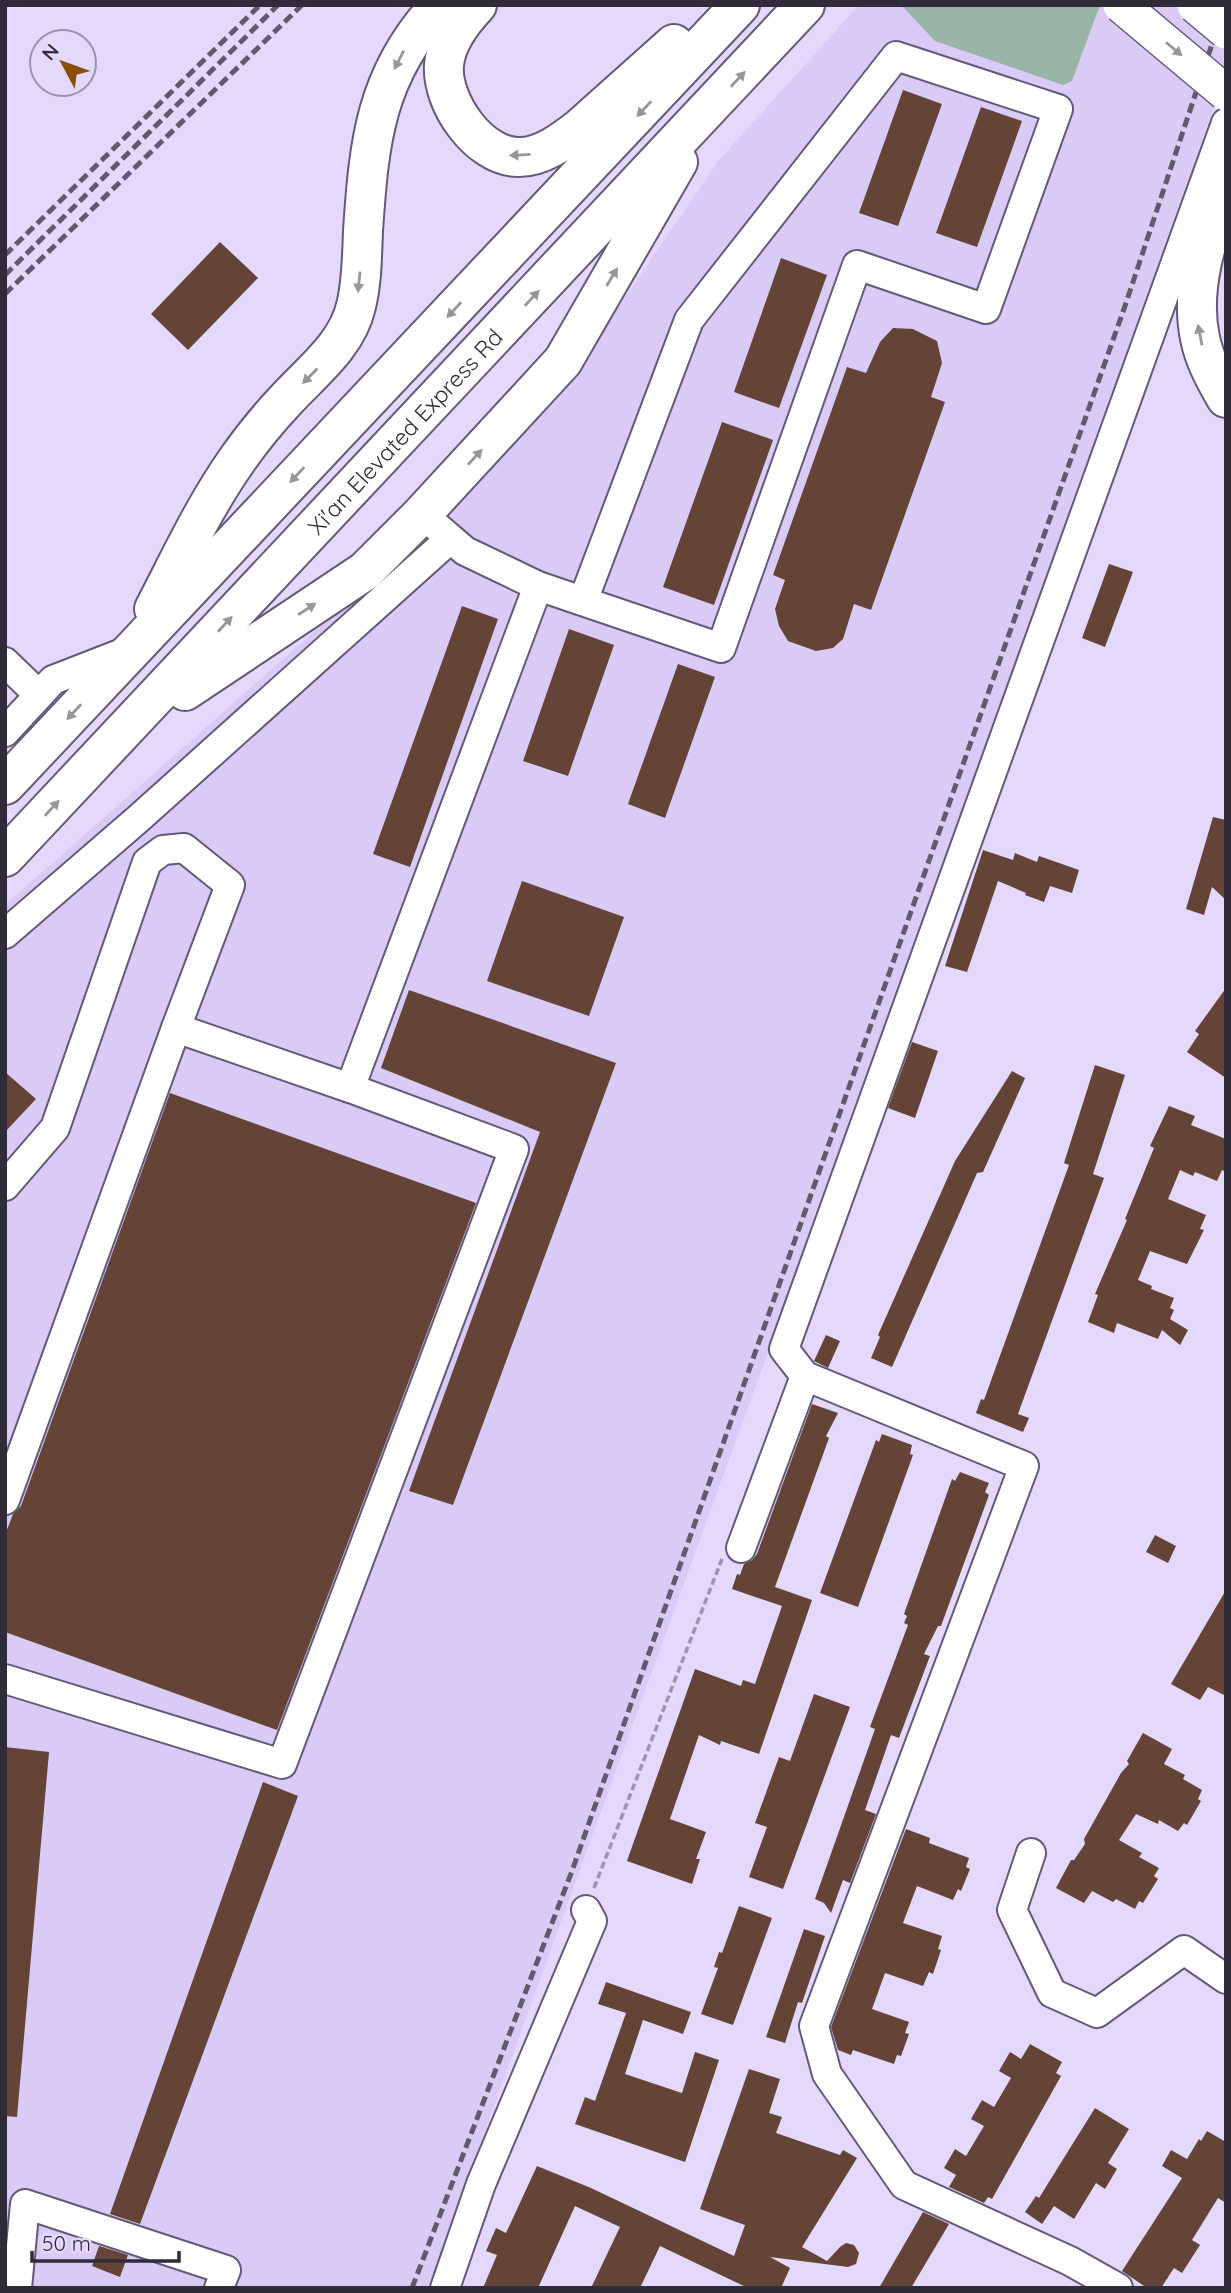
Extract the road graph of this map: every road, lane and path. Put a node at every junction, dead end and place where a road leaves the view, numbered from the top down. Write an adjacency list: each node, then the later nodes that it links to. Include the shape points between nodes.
1 (440, 5): 18 (highway, one-way to 18, via 403,52 377,118 370,145 360,282 351,322 325,361 282,404 236,462 205,511)
2 (477, 5): 3 (highway, one-way to 2, via 580,128 549,149 521,158 495,150 470,131 451,100 444,75 450,41)
3 (718, 5)
4 (740, 5): 18 (highway, one-way to 18)
5 (805, 5): 10 (highway, Xi'an Elevated Express Rd, one-way to 5)
6 (1122, 5): 9 (main road, one-way to 9, bridge)
7 (1195, 5): 8 (main road, bridge)
8 (1226, 31)
9 (1226, 93)
10 (702, 117): 14 (highway, one-way to 10, via 563,361); 22 (highway, Xi'an Elevated Express Rd, one-way to 10)
11 (1226, 122): 29 (street, via 784,1349)
12 (1226, 184): 13 (highway, one-way to 12, via 1200,341 1196,310 1201,266)
13 (1226, 398)
14 (422, 514): 15 (street); 22 (highway, one-way to 14, via 209,673 365,571)
15 (450, 539): 16 (street, via 465,551); 25 (street)
16 (538, 586): 17 (street); 27 (street)
17 (583, 601): 17 (street, via 721,648 857,265 986,309 1058,109 896,56 689,320)
18 (134, 649): 20 (street, via 53,680); 23 (highway, one-way to 23)
19 (5, 662): 20 (street)
20 (39, 695): 21 (street)
21 (5, 732)
22 (110, 746): 24 (highway, Xi'an Elevated Express Rd, one-way to 22)
23 (5, 785)
24 (5, 858)
25 (5, 934)
26 (176, 1028): 27 (street); 28 (street, via 230,885 184,848 163,850 148,862 55,1128); 30 (street)
27 (350, 1088): 32 (street, via 514,1149 282,1764)
28 (5, 1186)
29 (805, 1376): 31 (street); 39 (street, via 1024,1466 814,2026 827,2074 904,2185 1070,2261)
30 (5, 1500)
31 (741, 1548): 34 (path, via 726,1548)
32 (5, 1679)
33 (1031, 1853): 35 (street, via 1012,1910 1052,1993 1097,2013 1184,1950)
34 (586, 1910): 38 (street, via 592,1921 481,2185)
35 (1226, 1979)
36 (17, 2288): 37 (street, via 25,2204 226,2270)
37 (219, 2288)
38 (445, 2288)
39 (1118, 2288)

